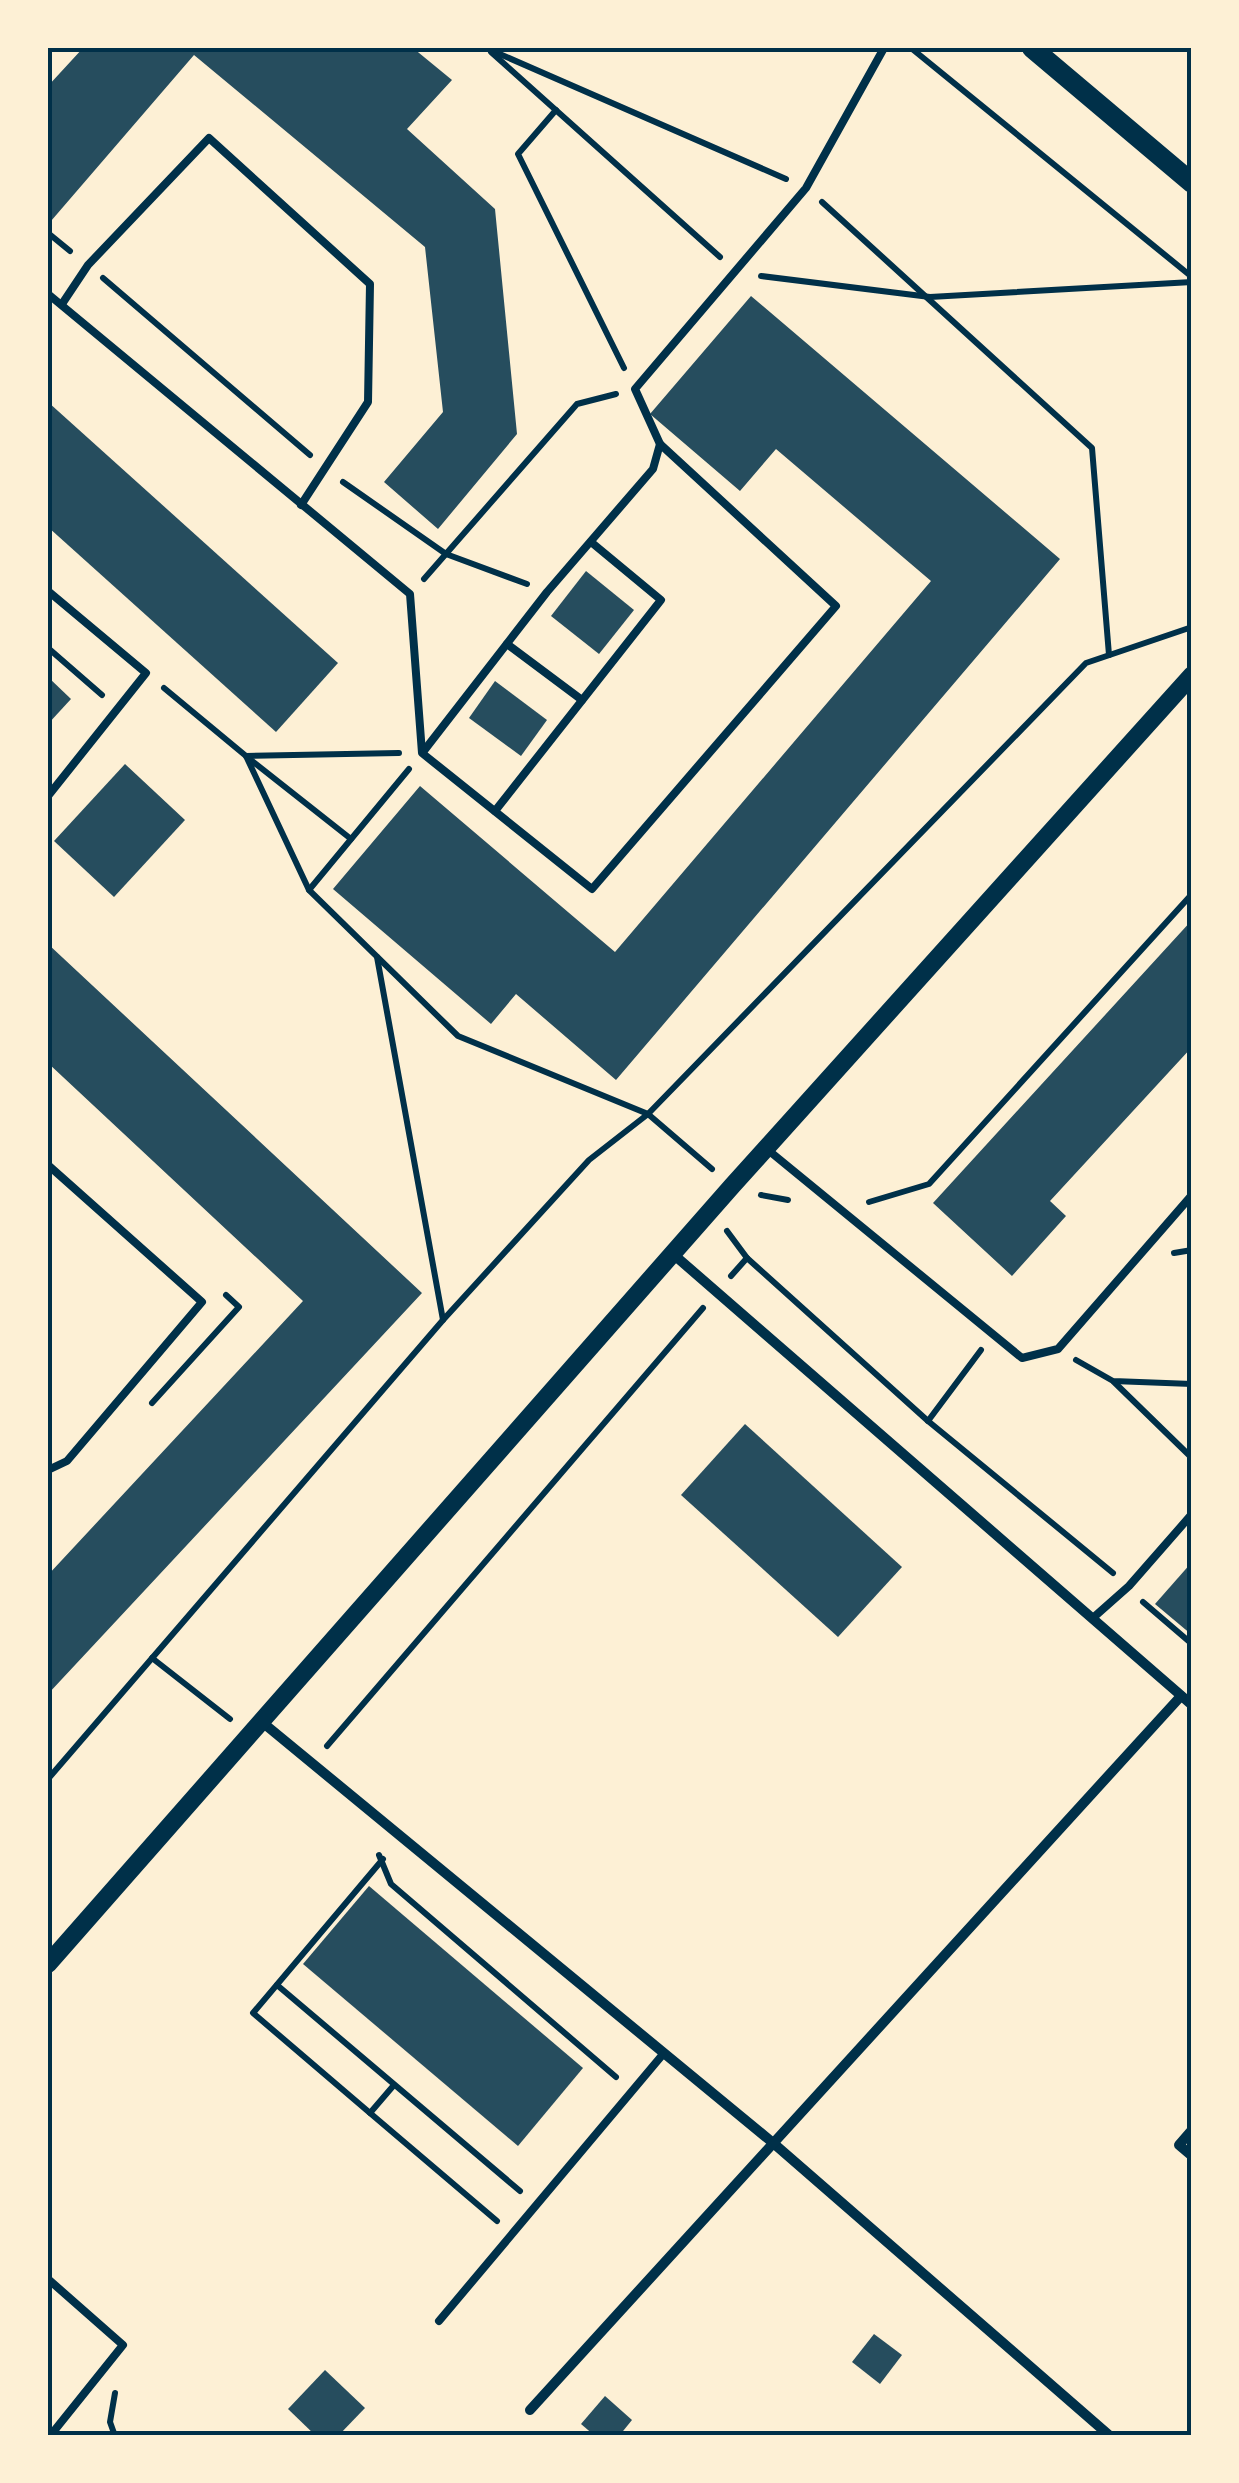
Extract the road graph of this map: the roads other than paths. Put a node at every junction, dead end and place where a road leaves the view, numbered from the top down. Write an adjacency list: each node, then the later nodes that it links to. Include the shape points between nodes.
1 (884, 48): 6 (lane, via 806,188 635,389)
2 (1032, 48): 3 (main road)
3 (1192, 183)
4 (48, 294): 5 (lane)
5 (62, 304): 7 (lane); 7 (lane, via 88,265 208,138 370,284 368,402)
6 (660, 444): 8 (lane, via 652,469); 15 (lane, via 836,606 592,889)
7 (301, 505): 13 (lane, via 410,594)
8 (590, 542): 10 (lane); 12 (lane, via 660,600)
9 (48, 591): 14 (lane, via 146,673)
10 (507, 644): 12 (lane); 13 (lane)
11 (1192, 675): 16 (street)
12 (582, 700): 15 (lane)
13 (422, 753): 15 (lane)
14 (48, 796)
15 (495, 812)
16 (768, 1150): 18 (lane, via 1022,1358 1058,1349); 19 (street)
17 (48, 1165): 20 (lane, via 202,1302 67,1461)
18 (1192, 1195)
19 (673, 1254): 22 (street); 25 (street)
20 (48, 1470)
21 (1192, 1514): 22 (lane)
22 (1094, 1617): 23 (street)
23 (1181, 1696): 24 (street); 29 (street)
24 (1192, 1706)
25 (256, 1729): 26 (street); 27 (street, via 312,1763)
26 (48, 1964)
27 (664, 2053): 29 (street); 32 (lane)
28 (1192, 2130): 30 (street, via 1179,2145)
29 (772, 2142): 33 (street); 35 (street)
30 (1192, 2156)
31 (48, 2279): 34 (lane, via 123,2345)
32 (439, 2321)
33 (530, 2410)
34 (50, 2436)
35 (1110, 2436)

